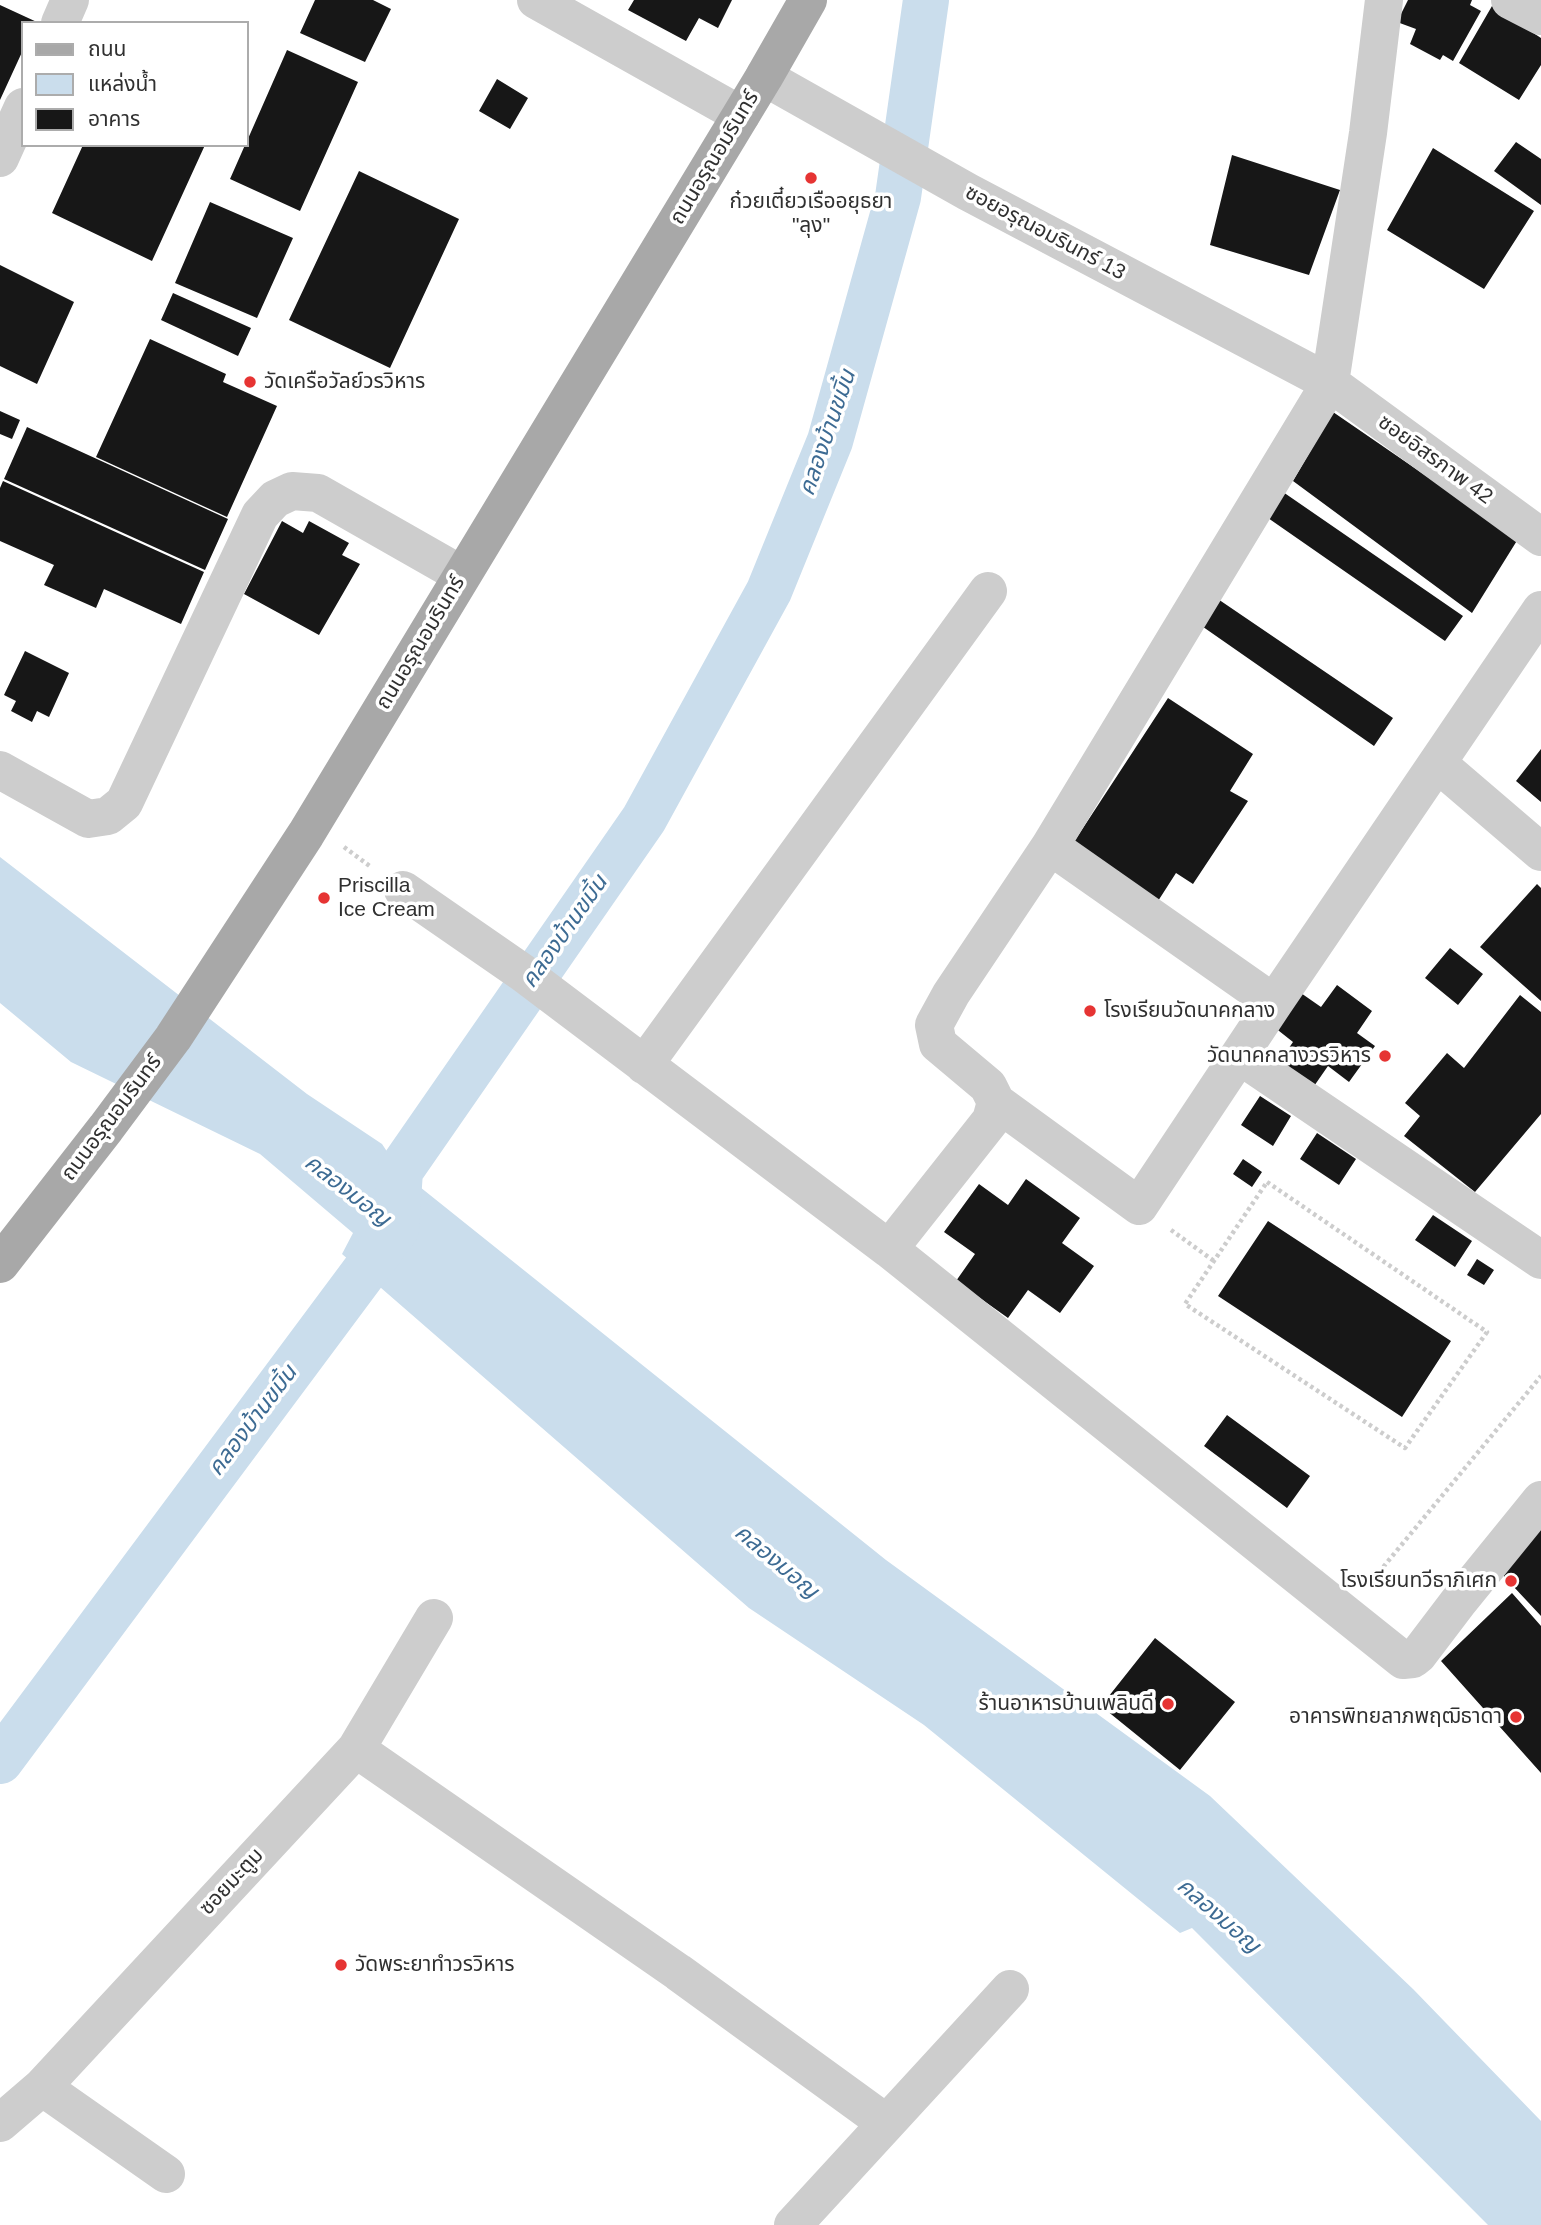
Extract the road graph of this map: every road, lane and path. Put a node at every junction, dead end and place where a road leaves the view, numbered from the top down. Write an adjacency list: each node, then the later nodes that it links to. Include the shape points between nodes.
1 (70, 0): 7 (street)
2 (536, 0): 10 (street)
3 (808, 0): 8 (main road, ถนนอรุณอมรินทร์)
4 (1384, 0): 12 (street)
5 (1510, 0): 6 (street)
6 (1541, 16)
7 (61, 21)
8 (764, 77): 10 (main road, ถนนอรุณอมรินทร์); 12 (street, ซอยอรุณอมรินทร์ 13, via 968,192)
9 (21, 111): 11 (street)
10 (741, 115): 14 (main road, ถนนอรุณอมรินทร์)
11 (0, 158)
12 (1329, 383): 13 (street, ซอยอิสรภาพ 42); 20 (street)
13 (1541, 537)
14 (462, 575): 18 (street, via 318,493 292,491 275,499 260,515 124,803 108,816 88,819); 19 (main road, ถนนอรุณอมรินทร์)
15 (988, 591): 25 (street)
16 (1541, 610): 17 (street)
17 (1437, 763): 21 (street); 23 (street)
18 (0, 770)
19 (312, 824): 22 (path); 29 (main road, ถนนอรุณอมรินทร์, via 173,1038)
20 (1049, 846): 23 (street); 26 (street, via 934,1025 938,1044 988,1086)
21 (1541, 852)
22 (403, 890): 25 (street)
23 (1273, 1003): 24 (street)
24 (1240, 1056): 27 (street); 30 (street)
25 (644, 1065): 28 (street)
26 (996, 1102): 27 (street); 28 (street, via 990,1120)
27 (1139, 1206): 31 (path)
28 (889, 1249): 34 (street)
29 (4, 1259)
30 (1541, 1260)
31 (1214, 1261): 31 (path, via 1185,1304 1405,1448 1487,1332 1267,1182)
32 (1541, 1376): 34 (path)
33 (1541, 1500): 34 (street, via 1413,1659 1403,1660)
34 (1345, 1614)
35 (434, 1618): 36 (street, ซอยมะตูม)
36 (356, 1749): 38 (street, ซอยมะตูม); 40 (street)
37 (1010, 1989): 40 (street)
38 (42, 2087): 39 (street, ซอยมะตูม); 41 (street)
39 (0, 2123)
40 (886, 2123): 42 (street)
41 (166, 2174)
42 (793, 2225)

